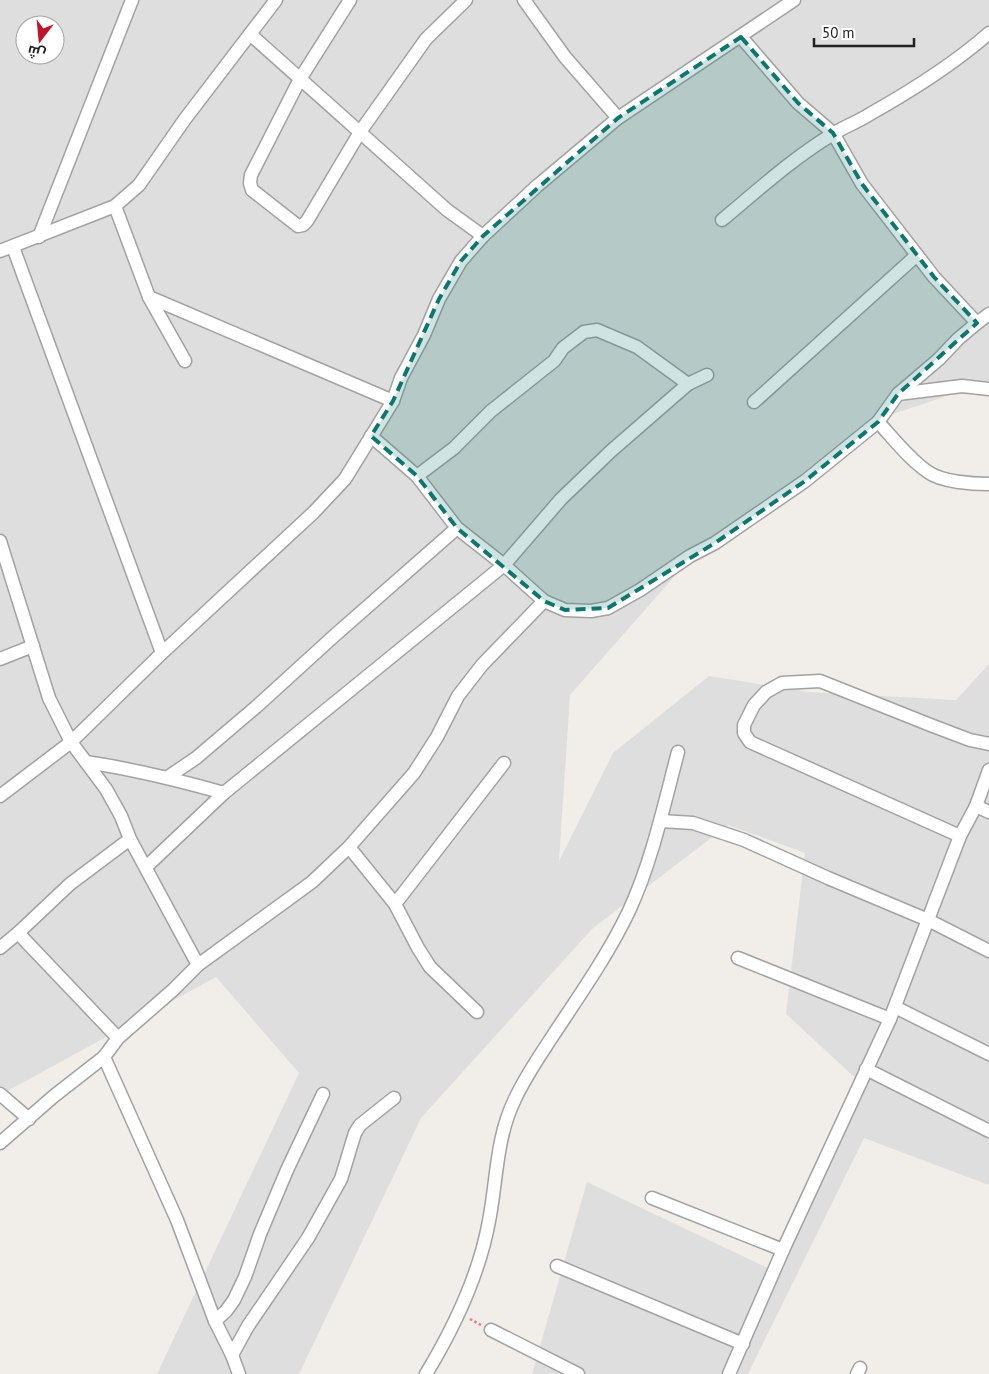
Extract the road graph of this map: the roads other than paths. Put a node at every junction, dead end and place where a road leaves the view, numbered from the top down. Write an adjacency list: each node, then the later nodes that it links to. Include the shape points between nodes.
1 (132, 0): 17 (street)
2 (276, 0): 8 (street)
3 (350, 0): 10 (street)
4 (466, 0): 12 (street, via 426,39)
5 (524, 0): 11 (street, via 565,57)
6 (794, 0): 9 (street)
7 (989, 33): 13 (street, via 970,50 904,93)
8 (250, 34): 10 (street); 14 (street, via 139,185)
9 (741, 37): 11 (street); 13 (street, via 798,103)
10 (300, 79): 12 (street); 12 (street, via 251,175 252,190 298,226 302,225)
11 (618, 118): 16 (street)
12 (360, 132): 16 (street, via 448,210)
13 (833, 134): 15 (street); 20 (street, via 862,184)
14 (115, 206): 17 (street); 21 (street)
15 (722, 220)
16 (483, 236): 29 (street, via 461,261 439,299)
17 (39, 237): 18 (street)
18 (13, 247): 19 (street); 40 (street)
19 (0, 251)
20 (917, 255): 23 (street); 30 (street)
21 (149, 297): 24 (street); 29 (street)
22 (989, 314): 23 (street)
23 (977, 323): 28 (street)
24 (185, 361)
25 (707, 375): 26 (street)
26 (688, 384): 33 (street, via 637,347 597,330 584,332 563,348 554,361 491,411 454,448); 37 (street, via 561,499)
27 (989, 390): 28 (street, via 962,386)
28 (898, 394): 31 (street)
29 (393, 401): 32 (street)
30 (754, 402)
31 (878, 422): 34 (street, via 929,474 962,483); 38 (street, via 761,512 608,608 565,610)
32 (371, 436): 33 (street); 40 (street, via 345,479 314,512)
33 (417, 476): 35 (street)
34 (989, 484)
35 (457, 528): 37 (street); 48 (street, via 249,713)
36 (0, 541): 39 (street)
37 (504, 565): 38 (street); 49 (street)
38 (544, 601): 56 (street, via 482,665 458,696 414,773)
39 (33, 646): 41 (street); 42 (street, via 49,698)
40 (162, 653): 42 (street)
41 (0, 659)
42 (71, 742): 45 (street); 50 (street)
43 (989, 744): 54 (street, via 970,740 820,681 782,683 766,692 754,704 744,725 744,733 750,742)
44 (678, 752): 53 (street)
45 (86, 762): 48 (street); 55 (street, via 106,789)
46 (504, 763): 58 (street)
47 (989, 770): 51 (street)
48 (168, 777): 49 (street)
49 (224, 793): 57 (street)
50 (0, 796)
51 (976, 806): 52 (street); 54 (street)
52 (989, 812)
53 (661, 821): 59 (street, via 693,823 744,840); 86 (street, via 628,911 514,1099 502,1131 480,1260 459,1314)
54 (960, 836): 59 (street)
55 (130, 839): 57 (street); 60 (street, via 70,884)
56 (349, 847): 58 (street); 64 (street, via 312,882)
57 (146, 867): 64 (street)
58 (395, 904): 66 (street, via 430,967)
59 (928, 920): 62 (street); 65 (street)
60 (18, 933): 61 (street); 68 (street)
61 (0, 948)
62 (989, 951)
63 (738, 958): 67 (street)
64 (198, 965): 68 (street)
65 (895, 1007): 67 (street); 69 (street)
66 (477, 1012)
67 (890, 1019): 71 (street)
68 (118, 1038): 70 (street)
69 (989, 1054)
70 (104, 1057): 75 (street); 81 (street, via 177,1220)
71 (866, 1069): 76 (street); 79 (street)
72 (0, 1094): 75 (street)
73 (323, 1094): 81 (street, via 286,1170 245,1277 234,1300)
74 (394, 1098): 84 (street, via 360,1125 341,1179 308,1238 248,1326)
75 (28, 1118): 77 (street)
76 (989, 1131)
77 (0, 1143)
78 (652, 1198): 79 (street)
79 (783, 1250): 83 (street)
80 (557, 1266): 83 (street)
81 (215, 1321): 84 (street)
82 (491, 1330): 87 (street)
83 (743, 1344): 88 (street)
84 (232, 1356): 85 (street)
85 (238, 1374)
86 (426, 1374)
87 (578, 1374)
88 (730, 1374)

